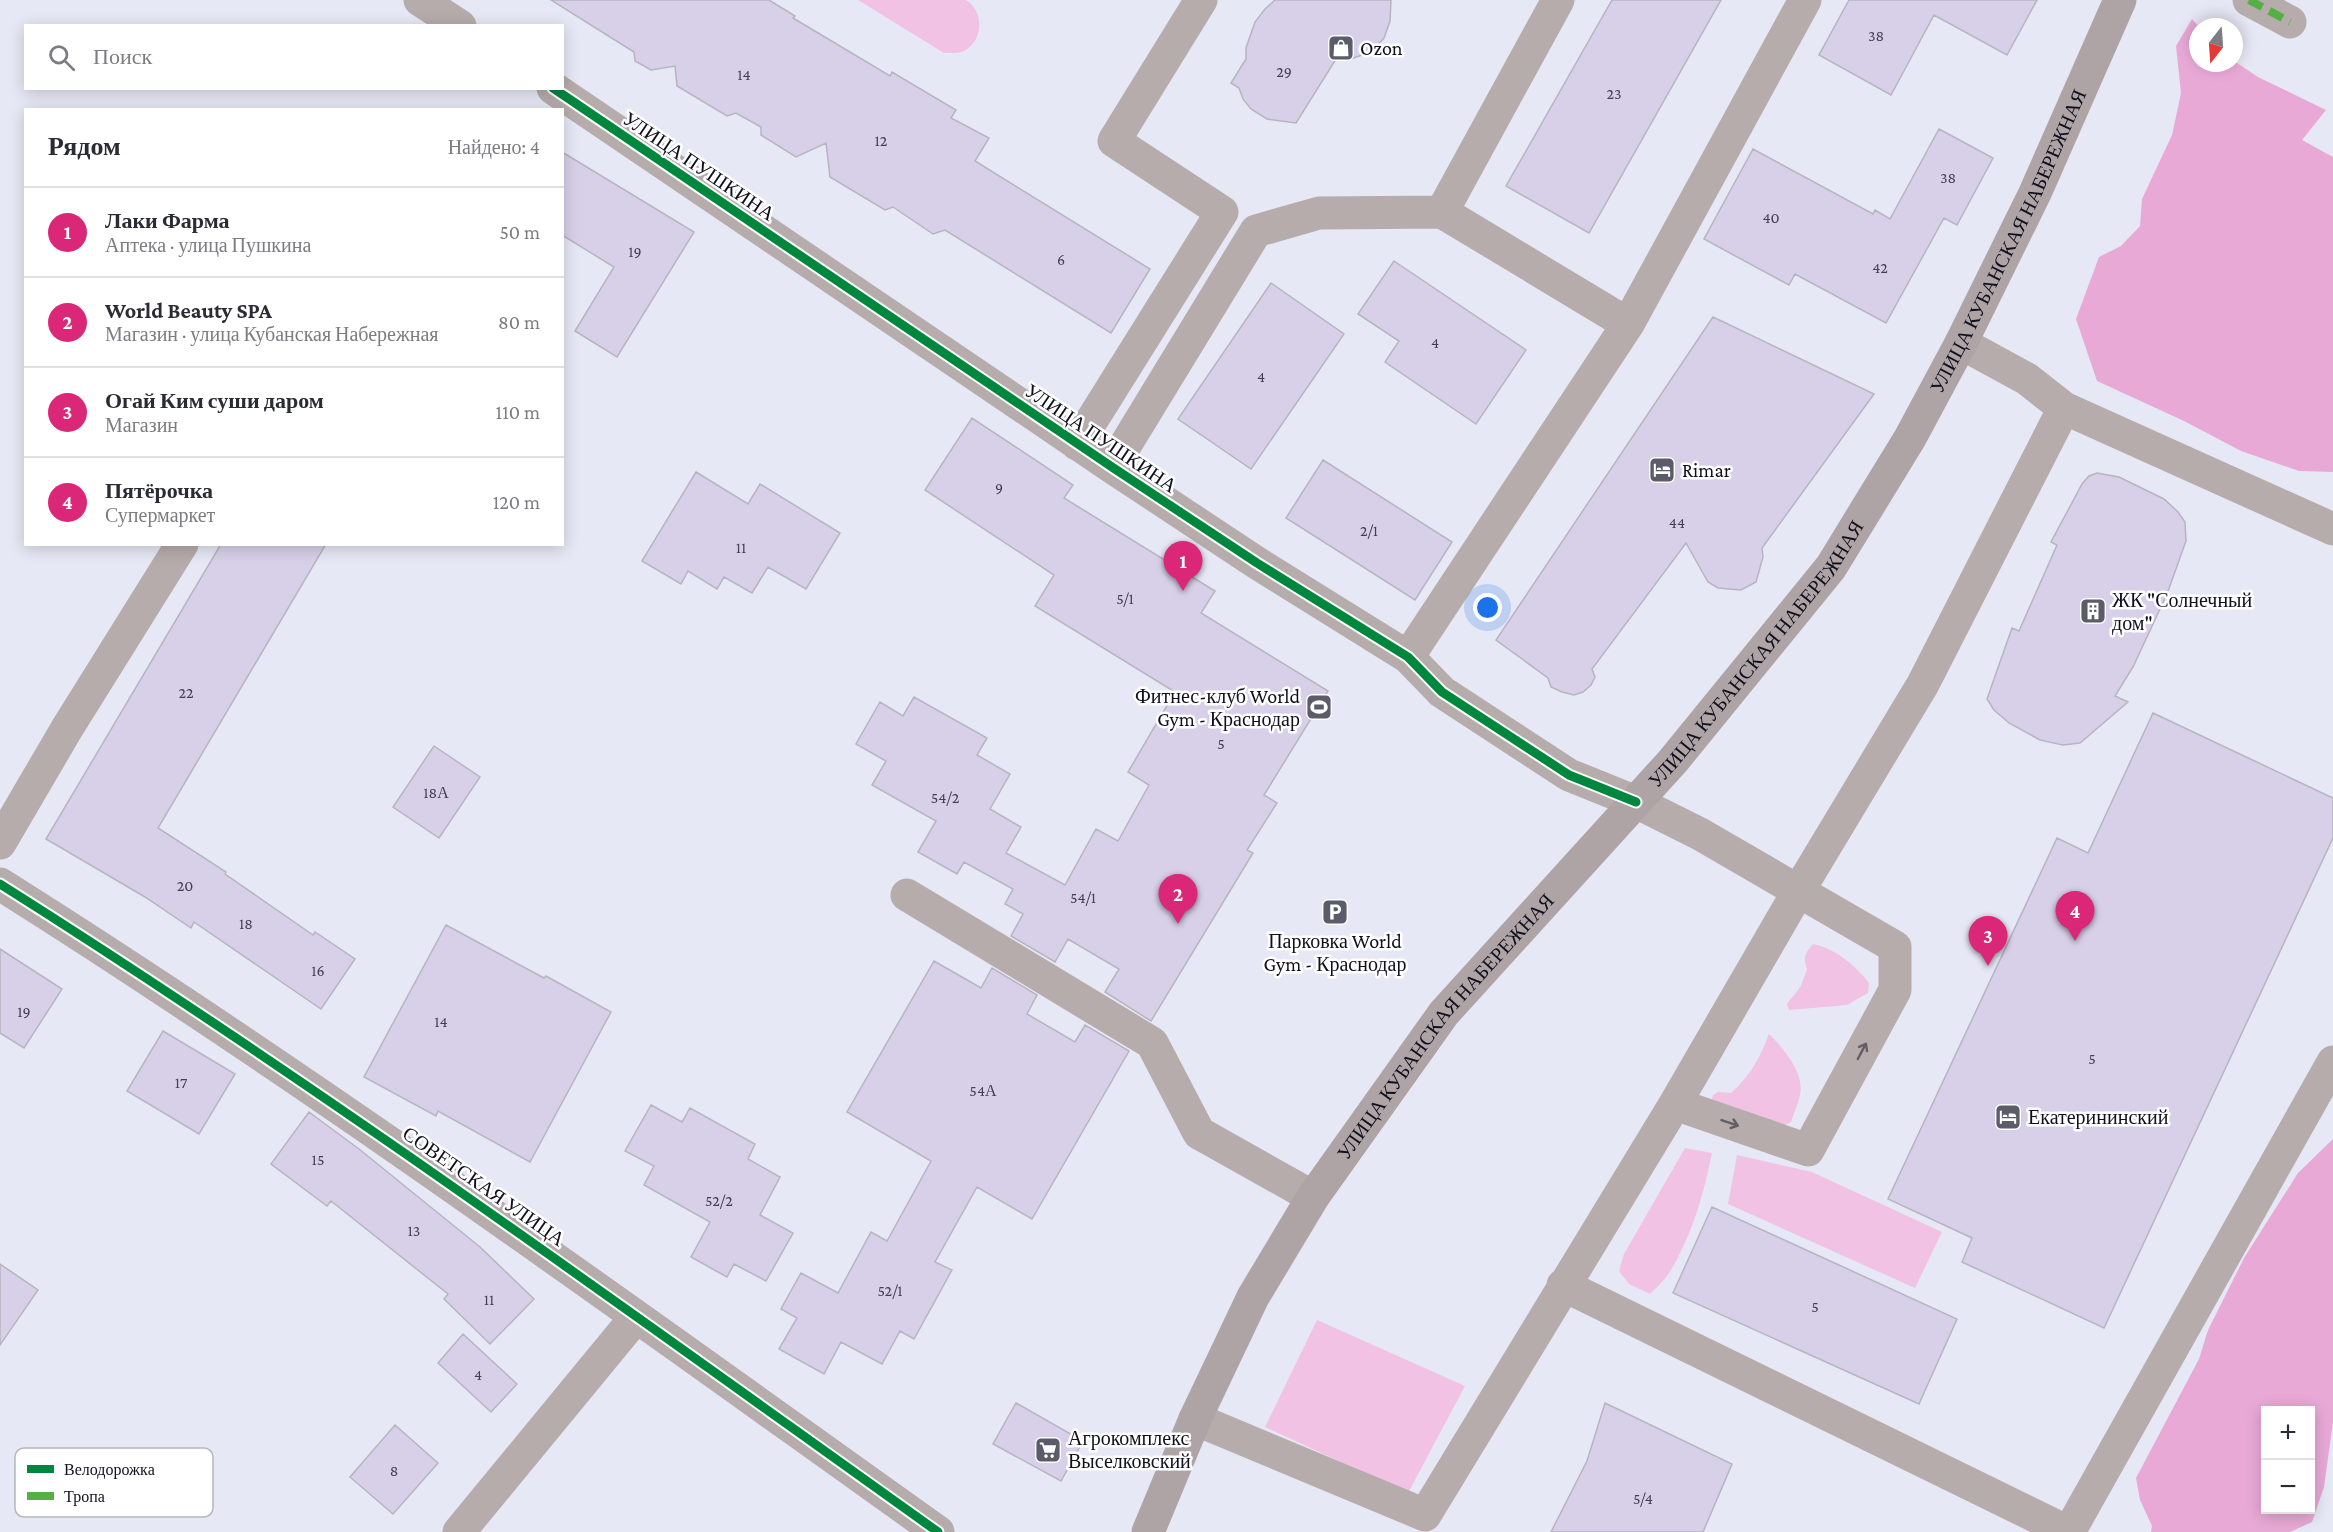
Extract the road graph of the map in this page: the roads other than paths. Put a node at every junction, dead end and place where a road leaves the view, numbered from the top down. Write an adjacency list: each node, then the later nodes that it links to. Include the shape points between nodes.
1 (420, 0): 8 (street)
2 (1201, 0): 14 (street, via 1114,141 1222,212)
3 (1558, 0): 10 (street)
4 (1805, 0): 11 (street)
5 (2120, 0): 12 (main road, УЛИЦА КУБАНСКАЯ НАБЕРЕЖНАЯ, via 2035,193)
6 (2249, 0): 7 (street)
7 (2290, 22)
8 (457, 24)
9 (556, 90): 14 (street, УЛИЦА ПУШКИНА)
10 (1442, 212): 11 (street); 15 (street, via 1318,213 1256,231)
11 (1628, 324): 18 (street)
12 (1961, 343): 13 (street, via 2027,379); 19 (main road, УЛИЦА КУБАНСКАЯ НАБЕРЕЖНАЯ, via 1910,438 1831,567)
13 (2064, 408): 16 (street); 22 (street, via 1923,684)
14 (1077, 444): 15 (street, УЛИЦА ПУШКИНА)
15 (1112, 467): 18 (street, УЛИЦА ПУШКИНА)
16 (2333, 529)
17 (181, 546): 20 (street)
18 (1408, 657): 19 (street, УЛИЦА ПУШКИНА, via 1442,692 1569,775)
19 (1636, 802): 22 (street, УЛИЦА ПУШКИНА); 26 (main road, УЛИЦА КУБАНСКАЯ НАБЕРЕЖНАЯ, via 1444,1013)
20 (0, 843)
21 (0, 884): 28 (street, СОВЕТСКАЯ УЛИЦА, via 439,1175)
22 (1799, 890): 25 (street); 25 (street, УЛИЦА ПУШКИНА, one-way to 22, via 1808,1150 1895,990 1895,947)
23 (907, 895): 26 (street, via 1152,1043 1199,1133)
24 (2333, 1062): 33 (street)
25 (1675, 1104): 27 (street)
26 (1313, 1197): 29 (main road, УЛИЦА КУБАНСКАЯ НАБЕРЕЖНАЯ, via 1253,1297)
27 (1563, 1286): 29 (street, via 1425,1515); 33 (street)
28 (636, 1317): 30 (street); 31 (street, СОВЕТСКАЯ УЛИЦА)
29 (1195, 1419): 32 (main road, УЛИЦА КУБАНСКАЯ НАБЕРЕЖНАЯ)
30 (459, 1532)
31 (938, 1532)
32 (1148, 1532)
33 (2069, 1532)

